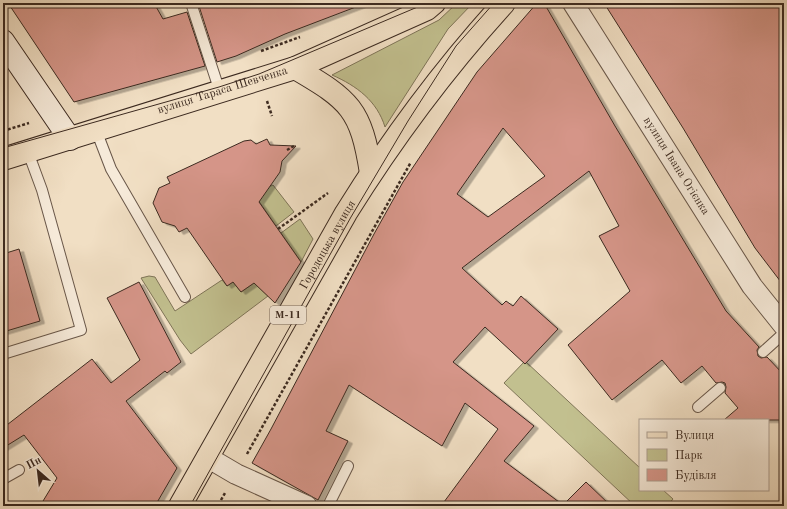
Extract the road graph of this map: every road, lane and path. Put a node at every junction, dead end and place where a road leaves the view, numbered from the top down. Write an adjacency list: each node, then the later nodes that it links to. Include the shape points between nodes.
1 (191, 3): 7 (lane)
2 (434, 3): 6 (main road, вулиця Тараса Шевченка, via 427,9)
3 (504, 3): 17 (main road, Городоцька вулиця / М-11, via 462,50)
4 (573, 3): 21 (street, вулиця Івана Огієнка, via 752,286)
5 (3, 41): 11 (main road)
6 (295, 68): 7 (main road, вулиця Тараса Шевченка); 17 (main road, via 329,88 356,116 366,142)
7 (220, 93): 9 (main road, вулиця Тараса Шевченка)
8 (35, 122): 10 (path)
9 (96, 130): 11 (main road, вулиця Тараса Шевченка); 20 (lane, via 111,169)
10 (3, 131)
11 (70, 139): 14 (main road, вулиця Тараса Шевченка)
12 (294, 146): 13 (path)
13 (287, 150)
14 (28, 152): 16 (main road, вулиця Тараса Шевченка); 24 (lane, via 42,190 81,330)
15 (415, 156): 27 (path, via 398,182)
16 (3, 159)
17 (371, 173): 28 (main road, Городоцька вулиця / М-11)
18 (329, 193): 19 (path)
19 (278, 229)
20 (185, 297)
21 (784, 326)
22 (784, 333): 23 (lane)
23 (763, 352)
24 (3, 354)
25 (720, 388): 26 (lane)
26 (698, 407)
27 (245, 457)
28 (207, 458): 32 (main road, Городоцька вулиця / М-11); 33 (street)
29 (348, 466): 34 (lane)
30 (19, 470): 31 (lane)
31 (3, 479)
32 (180, 506)
33 (307, 506)
34 (328, 506)

